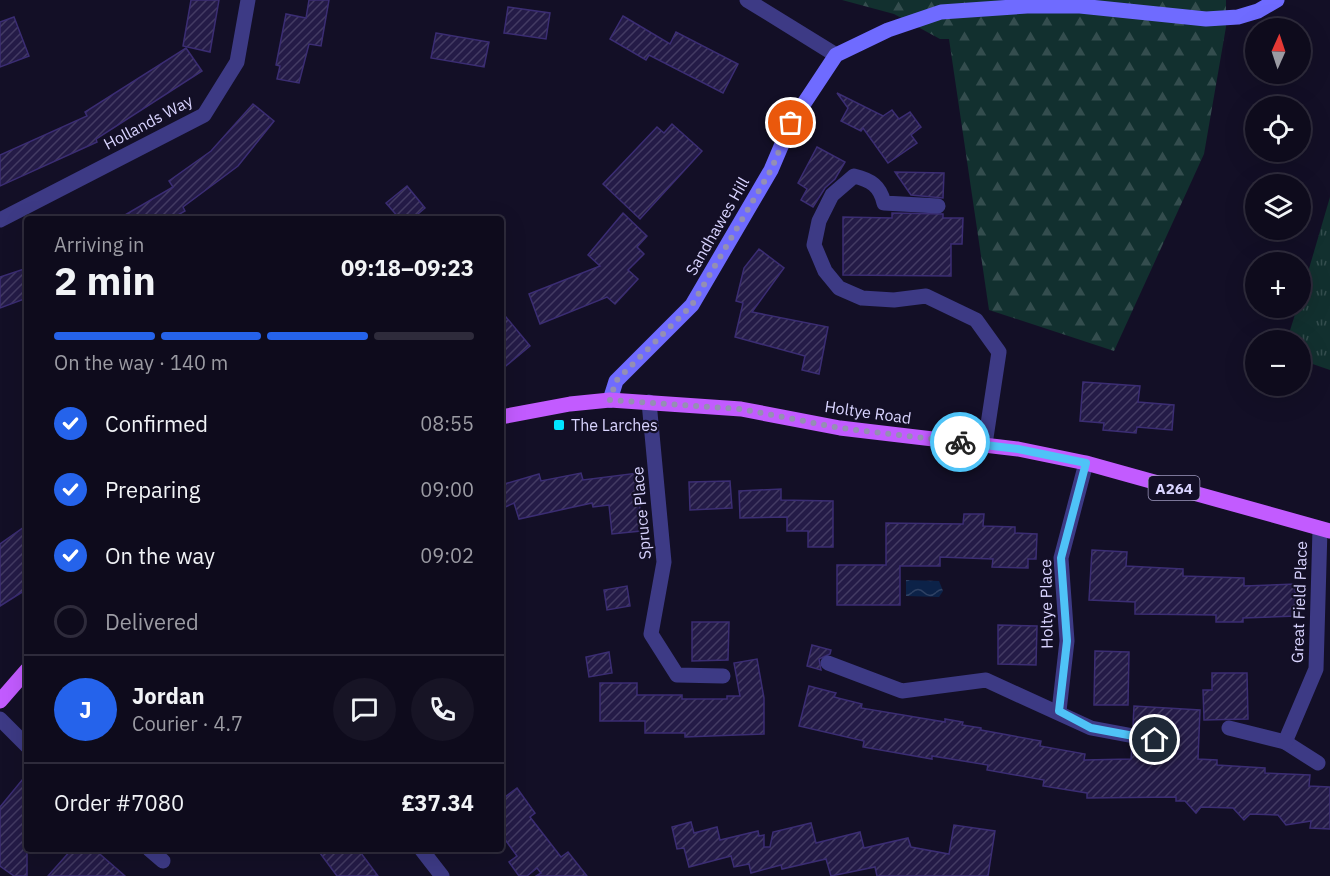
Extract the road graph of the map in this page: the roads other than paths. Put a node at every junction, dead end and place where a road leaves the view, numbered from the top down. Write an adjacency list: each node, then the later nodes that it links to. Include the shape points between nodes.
1 (248, 0): 6 (street, Hollands Way, via 237,62 204,115)
2 (747, 0): 4 (street)
3 (1277, 0): 4 (street, via 1238,17 1206,19 1080,6 941,12 888,30)
4 (836, 55): 7 (street, Sandhawes Hill, via 791,123 771,170 692,305 616,381)
5 (938, 206): 10 (street, via 884,203 881,192 869,180 854,176 832,195 819,221 814,245 825,271 840,288 862,298 926,296 976,320 999,352)
6 (0, 220)
7 (610, 400): 8 (main road, Holtye Road / A264); 9 (main road, Holtye Road / A264)
8 (649, 402): 10 (main road, Holtye Road / A264, via 741,409 840,428); 15 (street, Spruce Place, via 664,562 651,634 677,675)
9 (504, 416)
10 (985, 444): 11 (main road, Holtye Road / A264)
11 (1086, 463): 12 (main road, Holtye Road / A264); 17 (street, Holtye Place, via 1061,558 1067,641)
12 (1325, 530): 21 (street, Great Field Place, via 1316,669)
13 (828, 663): 17 (street, via 902,691 986,680)
14 (24, 673): 16 (main road)
15 (723, 676)
16 (0, 701)
17 (1059, 711): 20 (street, via 1091,728)
18 (0, 719): 22 (street)
19 (1229, 728): 21 (street)
20 (1155, 740)
21 (1285, 742): 23 (street)
22 (24, 743)
23 (1318, 763)
24 (152, 852): 26 (street)
25 (423, 852): 27 (street)
26 (163, 861)
27 (442, 876)

